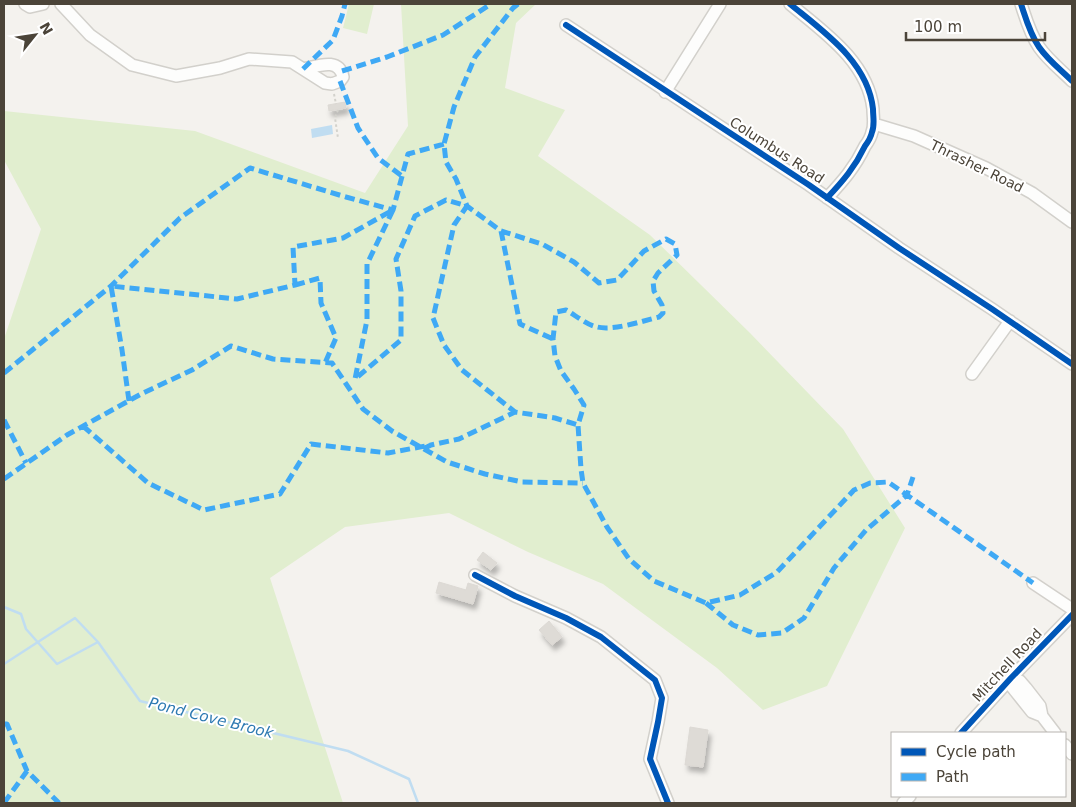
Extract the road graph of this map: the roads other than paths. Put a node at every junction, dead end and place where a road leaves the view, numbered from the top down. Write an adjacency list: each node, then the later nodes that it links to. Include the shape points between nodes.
1 (25, 4): 2 (street, via 30,7)
2 (43, 4)
3 (61, 4): 8 (street, via 90,34 132,65 176,76 249,59 292,62)
4 (720, 4): 10 (street)
5 (790, 4): 11 (street, via 823,31 857,67 871,97)
6 (1021, 4): 9 (street, via 1039,47)
7 (566, 25): 10 (street, Columbus Road)
8 (303, 69)
9 (1072, 81)
10 (666, 92): 12 (street, Columbus Road)
11 (874, 124): 12 (street, via 858,161); 13 (street, Thrasher Road, via 914,136 986,168 1032,193)
12 (827, 198): 14 (street, Columbus Road)
13 (1072, 222)
14 (1010, 321): 15 (street, Columbus Road); 16 (street)
15 (1072, 364)
16 (972, 374)
17 (476, 574): 24 (street, via 601,637 655,680 662,698 650,759)
18 (1034, 583): 19 (street)
19 (1072, 609)
20 (1072, 615): 21 (street, Mitchell Road)
21 (1011, 678): 22 (street, Mitchell Road); 23 (street, via 1012,687 1032,712 1042,716)
22 (963, 732)
23 (1055, 732)
24 (668, 803)

